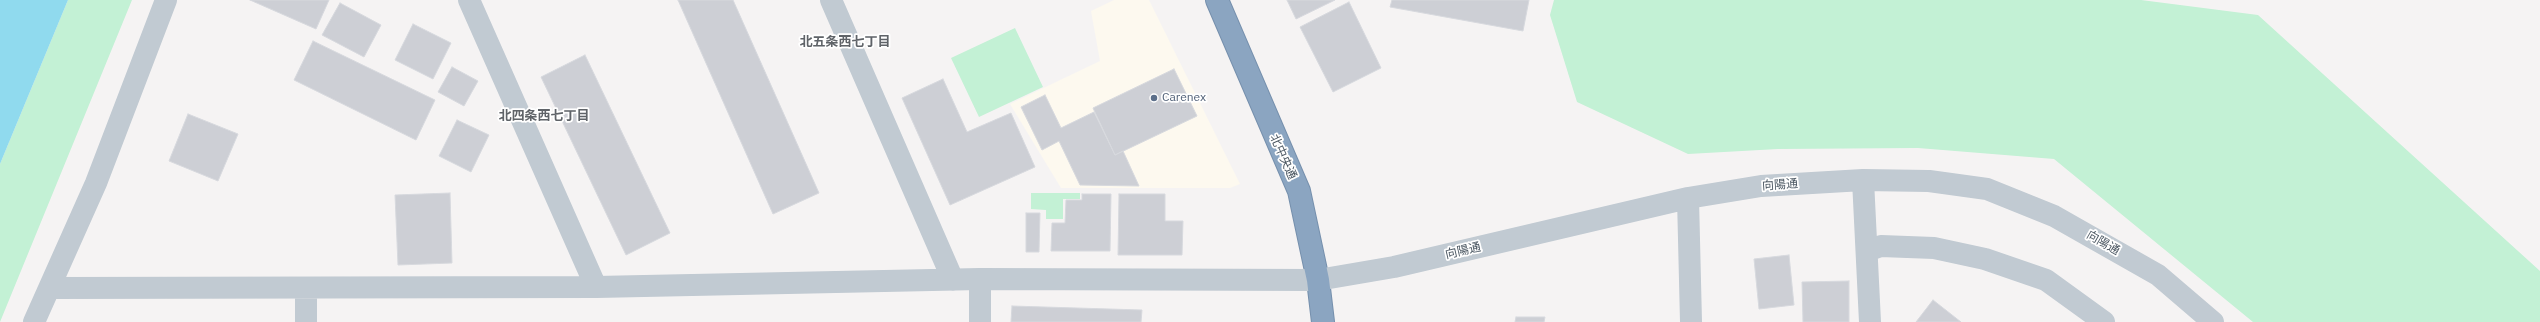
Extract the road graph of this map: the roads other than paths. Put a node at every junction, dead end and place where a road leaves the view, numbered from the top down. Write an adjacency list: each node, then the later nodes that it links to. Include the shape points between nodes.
1 (166, 0): 12 (street, via 96,183)
2 (469, 0): 11 (street)
3 (1217, 0): 10 (highway, 北中央通, via 1298,191)
4 (836, 1): 9 (street)
5 (1863, 180): 6 (street, 向陽通, via 1761,186); 7 (street); 21 (street, 向陽通, via 1929,181 1987,190 2054,216 2158,275)
6 (1688, 198): 10 (street, 向陽通, via 1394,267); 18 (street)
7 (1867, 251): 19 (street); 20 (street, via 1882,246 1934,248 1985,259 2046,280)
8 (980, 279): 9 (street, 向陽通); 10 (street, 向陽通); 16 (street)
9 (953, 280): 11 (street, 向陽通)
10 (1318, 280): 17 (highway, 北中央通)
11 (596, 287): 13 (street, 向陽通)
12 (50, 288): 13 (street, 向陽通); 14 (street)
13 (306, 289): 15 (street)
14 (34, 322)
15 (306, 322)
16 (980, 322)
17 (1323, 322)
18 (1691, 322)
19 (1870, 322)
20 (2104, 322)
21 (2213, 322)

